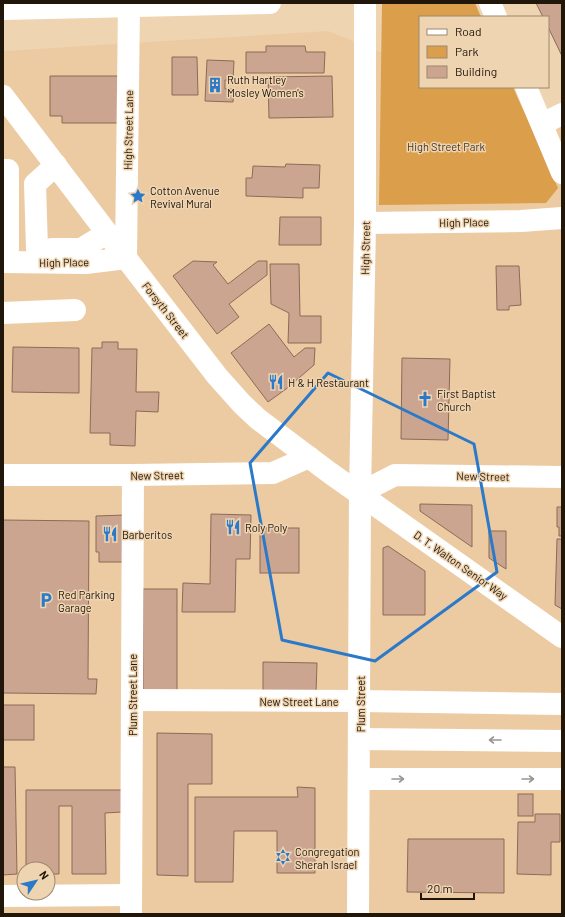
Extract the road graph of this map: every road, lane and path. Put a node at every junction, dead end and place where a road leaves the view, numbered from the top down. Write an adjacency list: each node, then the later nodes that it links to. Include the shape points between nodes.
1 (270, 3): 4 (street)
2 (365, 3): 15 (street, High Street)
3 (490, 3): 6 (street)
4 (129, 5): 5 (street); 19 (street, High Street Lane)
5 (3, 9)
6 (496, 16)
7 (526, 88): 10 (street)
8 (3, 96): 11 (street, Forsyth Street)
9 (562, 114): 10 (street)
10 (542, 124): 13 (street)
11 (56, 165): 16 (street, Forsyth Street); 17 (street, via 35,184)
12 (3, 170): 18 (street, via 8,170)
13 (562, 173)
14 (562, 218): 15 (street, High Place)
15 (365, 223): 26 (street, High Street)
16 (107, 233): 17 (street, via 81,249); 19 (street, Forsyth Street)
17 (37, 249): 18 (street)
18 (5, 254): 19 (street, High Place, via 86,263)
19 (126, 258): 22 (street, Forsyth Street, via 217,376 242,404)
20 (76, 310): 21 (street)
21 (3, 313)
22 (309, 457): 24 (street, New Street, via 273,473); 26 (street, Forsyth Street)
23 (3, 475): 24 (street, New Street)
24 (133, 475): 28 (street, Plum Street Lane)
25 (562, 477): 26 (street, New Street, via 395,475)
26 (360, 493): 27 (street, D. T. Walton Senior Way); 29 (street, Plum Street)
27 (562, 637)
28 (132, 700): 29 (street, New Street Lane); 36 (street, Plum Street Lane)
29 (360, 701): 30 (street, New Street Lane); 31 (street, Plum Street)
30 (562, 704)
31 (359, 740): 32 (street, one-way to 31); 33 (street, Plum Street)
32 (562, 741)
33 (359, 779): 34 (street, one-way to 34); 37 (street, Plum Street)
34 (562, 779)
35 (3, 896): 36 (street)
36 (131, 905)
37 (358, 914)

